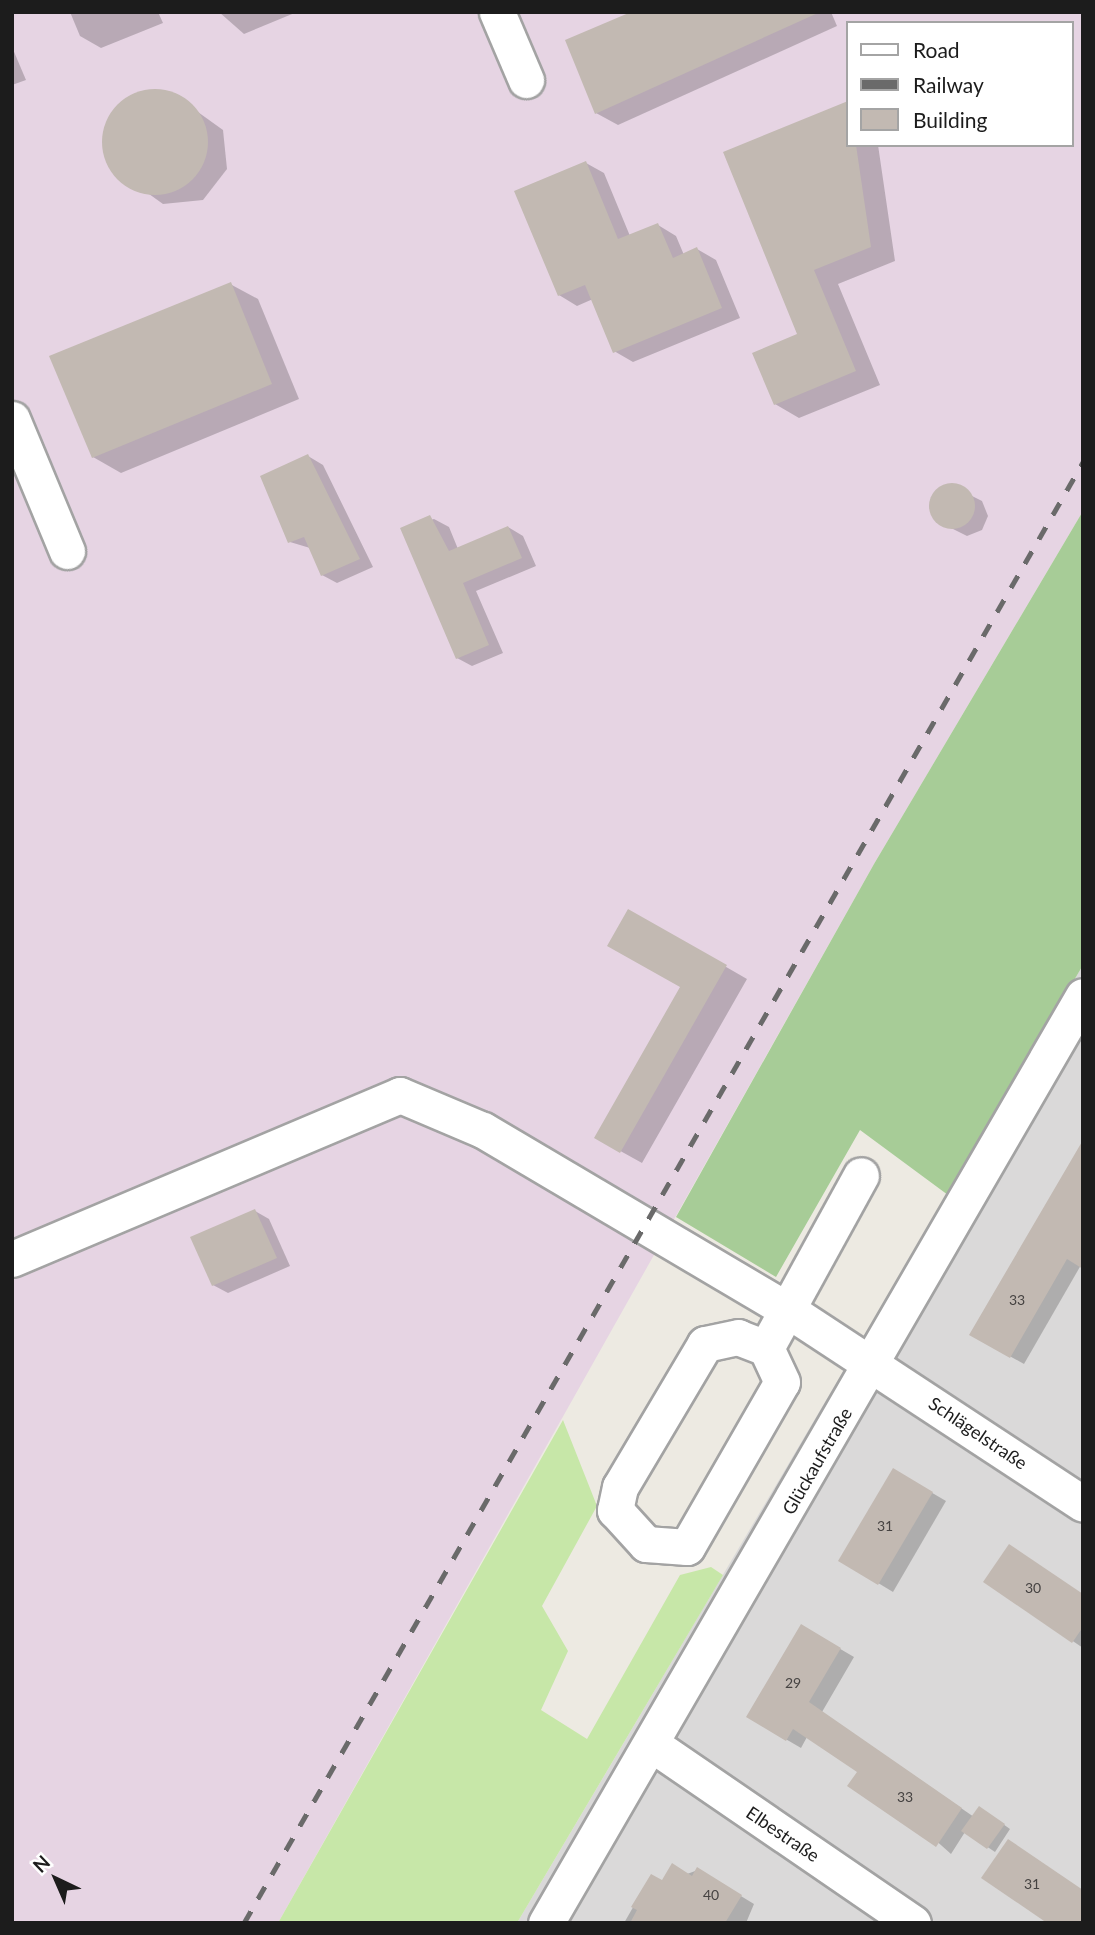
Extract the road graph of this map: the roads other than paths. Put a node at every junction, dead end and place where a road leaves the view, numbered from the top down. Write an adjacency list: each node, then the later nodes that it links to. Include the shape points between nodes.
1 (497, 12): 2 (street)
2 (526, 80)
3 (12, 419): 4 (street)
4 (67, 551)
5 (1083, 996): 10 (street, Glückaufstraße)
6 (861, 1175): 8 (street)
7 (12, 1259): 8 (street, Schlägelstraße, via 400,1095 482,1130)
8 (791, 1312): 9 (street); 10 (street, Schlägelstraße)
9 (766, 1348): 9 (street, via 738,1337 705,1344 620,1487 615,1510 646,1544 687,1547 782,1382)
10 (874, 1362): 11 (street, Schlägelstraße); 12 (street, Glückaufstraße)
11 (1083, 1504)
12 (653, 1745): 13 (street, Glückaufstraße); 14 (street, Elbestraße)
13 (546, 1923)
14 (913, 1923)

